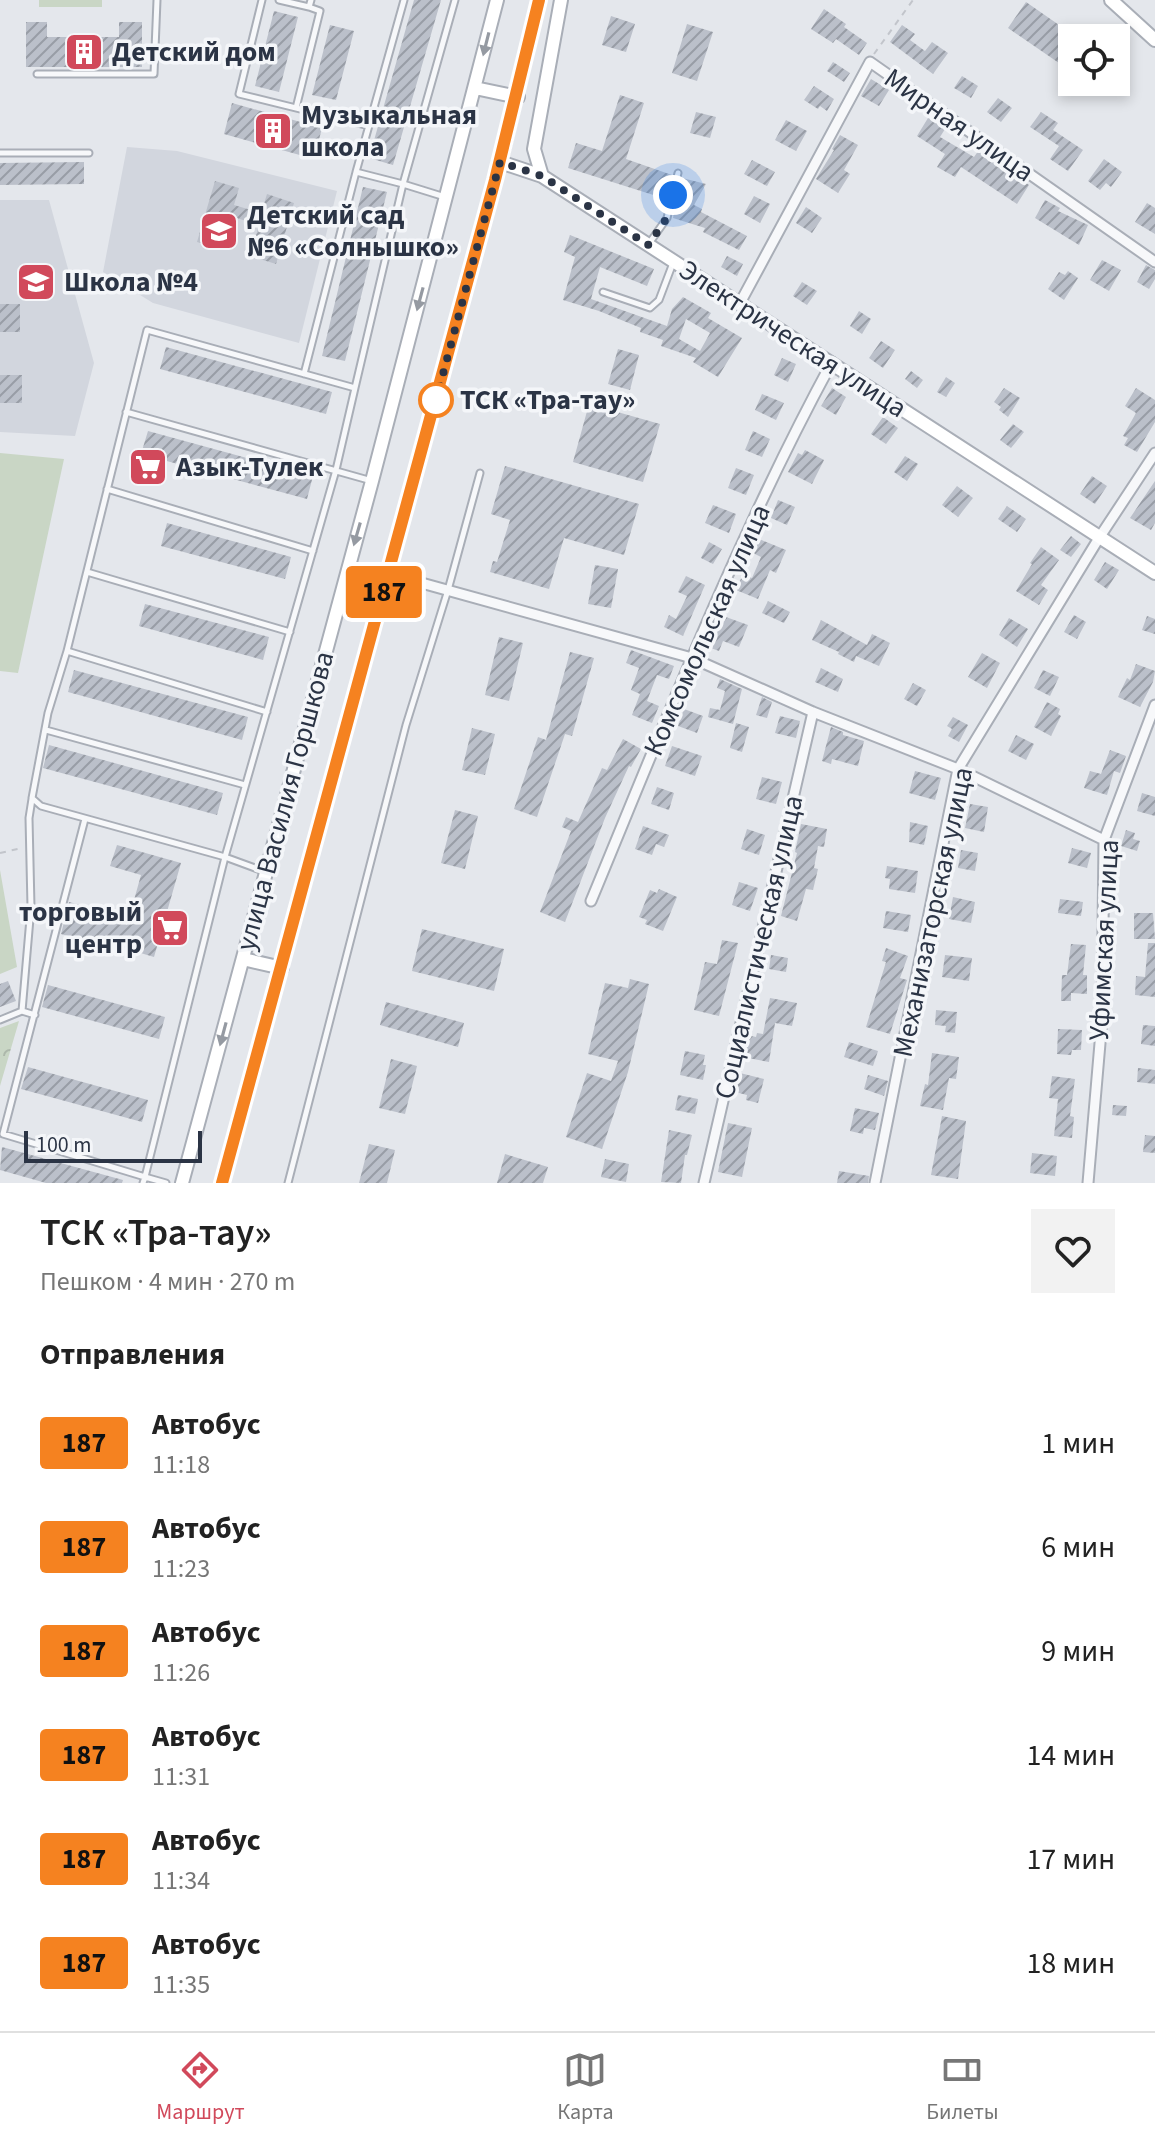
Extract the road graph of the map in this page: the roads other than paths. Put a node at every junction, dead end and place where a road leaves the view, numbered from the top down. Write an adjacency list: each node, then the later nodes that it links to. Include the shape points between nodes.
1 (157, 0): 12 (lane, via 154,74)
2 (262, 0): 15 (lane, via 239,94)
3 (279, 0): 10 (lane)
4 (404, 0): 16 (lane)
5 (455, 0): 23 (lane)
6 (497, 0): 13 (main road, улица Василия Горшкова, one-way to 13)
7 (539, 0): 14 (main road, улица Василия Горшкова)
8 (561, 0): 22 (main road, via 534,149)
9 (1111, 0): 11 (main road)
10 (310, 3): 15 (lane, via 320,11)
11 (1155, 40)
12 (37, 74)
13 (475, 88): 14 (main road); 24 (main road, улица Василия Горшкова)
14 (518, 97): 19 (main road, улица Василия Горшкова)
15 (296, 108): 16 (lane)
16 (369, 126): 20 (lane)
17 (0, 153): 18 (lane)
18 (89, 153)
19 (500, 162): 22 (main road, Электрическая улица); 43 (main road, улица Василия Горшкова)
20 (356, 172): 23 (lane); 31 (lane)
21 (678, 173): 25 (lane, via 667,218)
22 (542, 176): 25 (main road, Электрическая улица)
23 (403, 184): 24 (lane); 32 (lane)
24 (447, 198): 37 (main road, улица Василия Горшкова, one-way to 37)
25 (648, 245): 26 (main road, Электрическая улица)
26 (674, 262): 28 (lane, via 659,300 650,308); 29 (main road, Электрическая улица)
27 (1155, 262): 29 (street, Мирная улица, via 870,62)
28 (603, 292)
29 (740, 303): 30 (main road, Электрическая улица)
30 (832, 362): 39 (main road, Электрическая улица); 47 (street, Комсомольская улица)
31 (304, 374): 32 (lane); 33 (lane, via 147,330)
32 (355, 388): 35 (lane)
33 (126, 412): 35 (lane); 38 (lane)
34 (1155, 453): 39 (street, Механизаторская улица)
35 (336, 470): 37 (lane); 40 (lane)
36 (480, 473): 44 (lane)
37 (372, 481): 58 (main road, улица Василия Горшкова, one-way to 58)
38 (107, 489): 40 (lane); 41 (lane)
39 (1099, 538): 42 (main road, Электрическая улица); 52 (street, Механизаторская улица)
40 (313, 551): 45 (lane)
41 (87, 572): 45 (lane); 46 (lane)
42 (1155, 573)
43 (389, 574): 44 (street); 61 (main road, улица Василия Горшкова)
44 (448, 590): 47 (street); 71 (lane, via 406,725)
45 (290, 632): 49 (lane)
46 (67, 651): 49 (lane); 51 (lane)
47 (692, 658): 50 (street); 59 (street, Комсомольская улица)
48 (1155, 705): 56 (street, Уфимская улица)
49 (267, 712): 53 (lane)
50 (813, 712): 52 (street); 72 (street, Социалистическая улица)
51 (46, 730): 53 (lane); 54 (lane)
52 (958, 769): 56 (street); 73 (street, Механизаторская улица)
53 (245, 785): 57 (lane)
54 (32, 798): 55 (lane, via 41,806); 62 (lane, via 31,907)
55 (85, 819): 57 (lane); 63 (lane)
56 (1104, 840): 74 (street, Уфимская улица, via 1102,1020)
57 (225, 857): 58 (lane); 67 (lane)
58 (267, 872): 60 (main road, улица Василия Горшкова)
59 (591, 901)
60 (243, 959): 61 (main road); 69 (main road, улица Василия Горшкова, one-way to 69)
61 (282, 968): 70 (main road, улица Василия Горшкова)
62 (22, 1011): 63 (lane); 64 (lane)
63 (35, 1015): 65 (lane)
64 (0, 1020)
65 (3, 1134): 66 (lane); 67 (lane)
66 (0, 1143)
67 (144, 1180): 68 (lane)
68 (166, 1183)
69 (182, 1183)
70 (222, 1183)
71 (288, 1183)
72 (704, 1183)
73 (875, 1183)
74 (1088, 1183)

